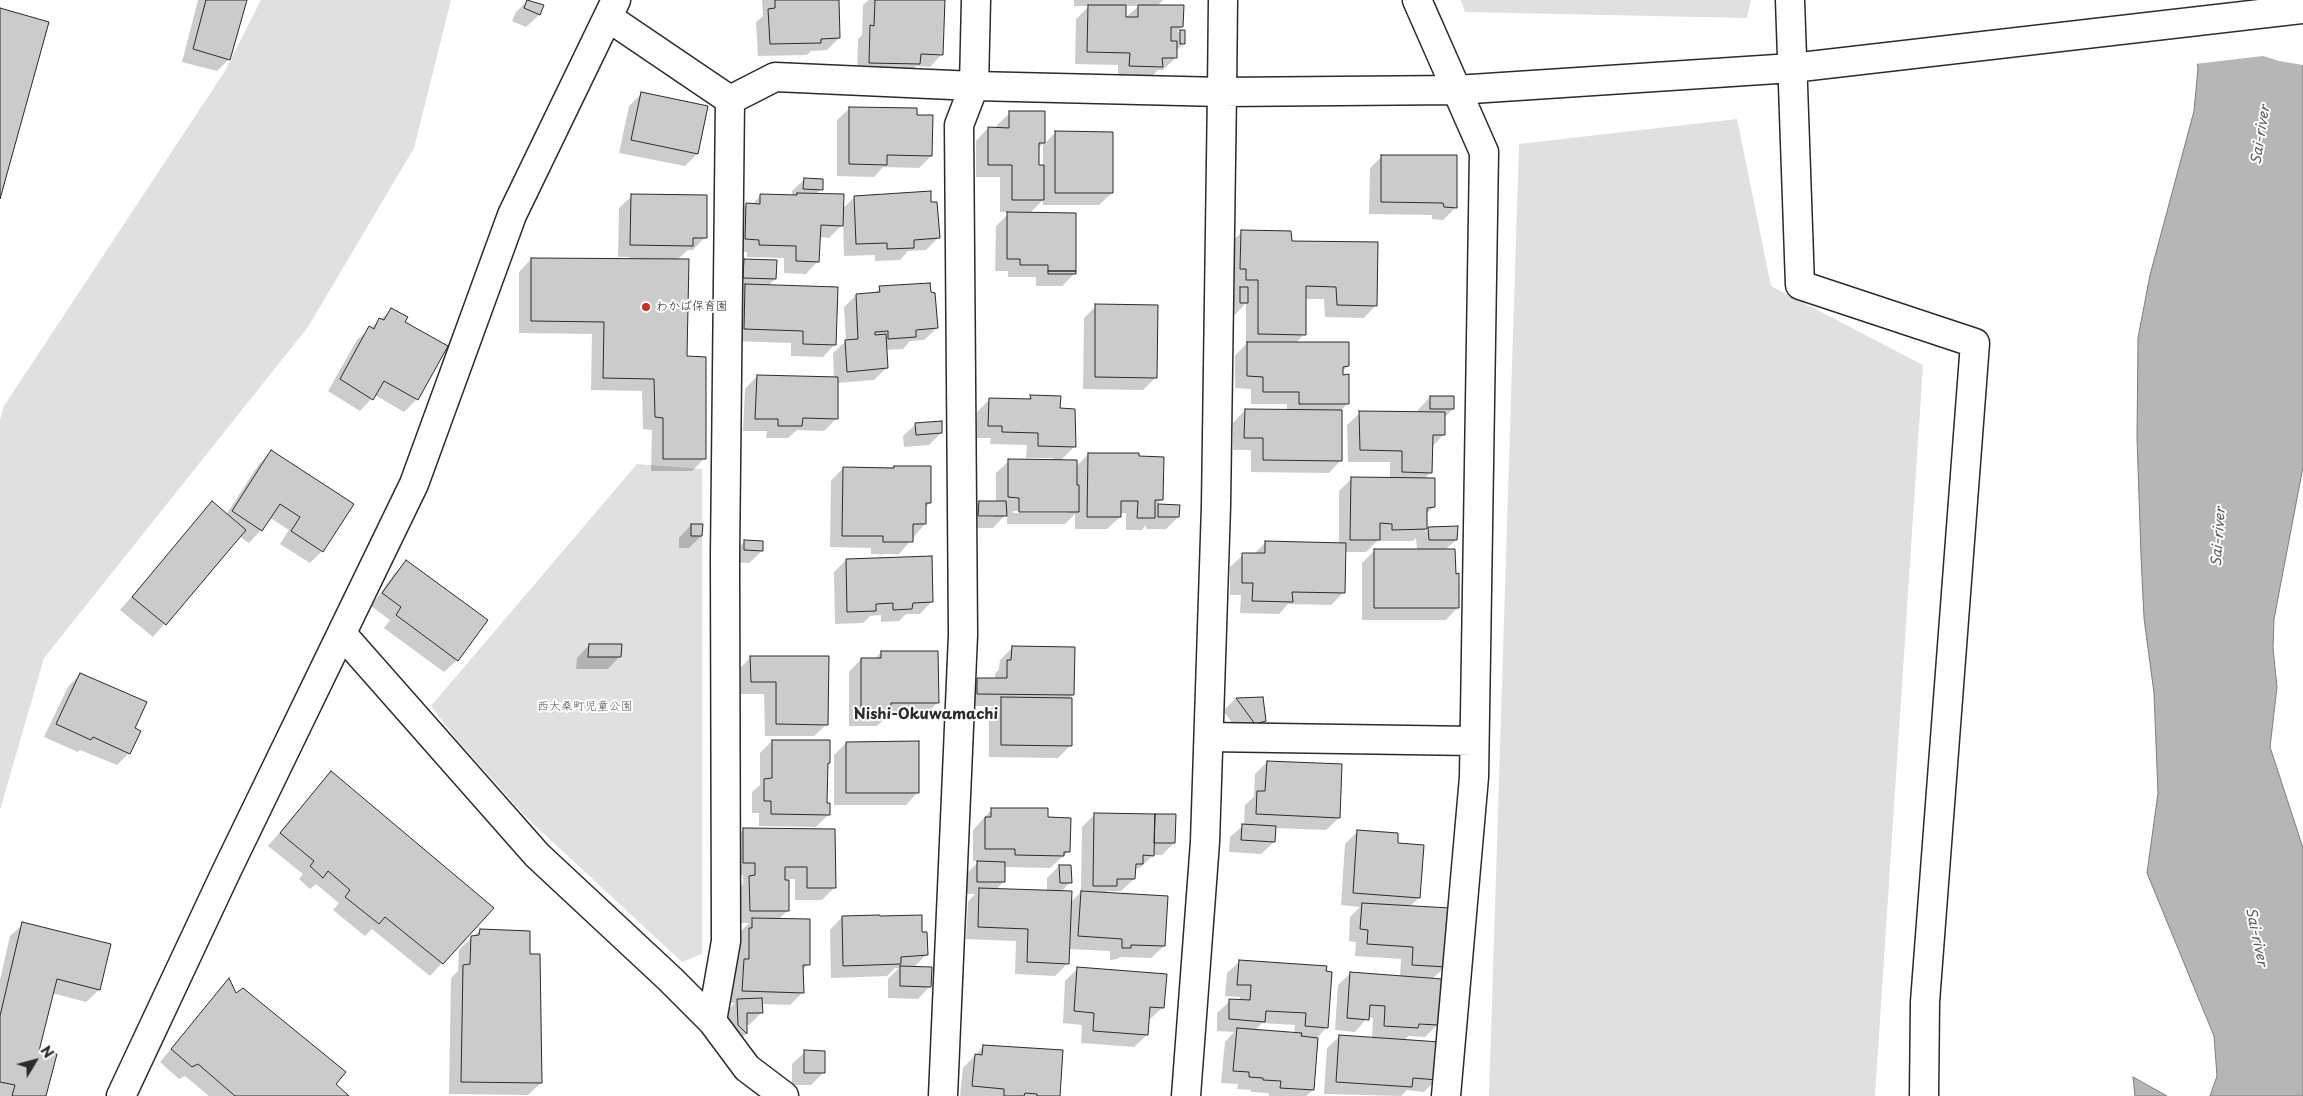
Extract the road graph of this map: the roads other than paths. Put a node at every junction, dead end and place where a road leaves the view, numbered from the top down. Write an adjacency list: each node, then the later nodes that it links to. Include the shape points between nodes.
1 (976, 0): 8 (street)
2 (1223, 0): 10 (street)
3 (1417, 0): 9 (street)
4 (1790, 0): 7 (street)
5 (612, 9): 11 (street); 12 (street, via 512,215 414,484)
6 (2303, 9): 7 (street)
7 (1792, 68): 9 (street); 21 (street, via 1800,285 1975,343 1925,1002)
8 (974, 86): 10 (street); 11 (street, via 775,77); 18 (street, via 959,125 963,635)
9 (1456, 90): 10 (street); 14 (street, via 1484,152)
10 (1222, 92): 13 (street)
11 (730, 100): 15 (street, via 725,556 726,941)
12 (342, 634): 15 (street, via 537,855); 16 (street)
13 (1209, 737): 14 (street); 19 (street, via 1205,842)
14 (1474, 741): 20 (street, via 1474,777)
15 (712, 1021): 17 (street, via 747,1068)
16 (121, 1096)
17 (784, 1096)
18 (942, 1096)
19 (1186, 1096)
20 (1446, 1096)
21 (1924, 1096)

